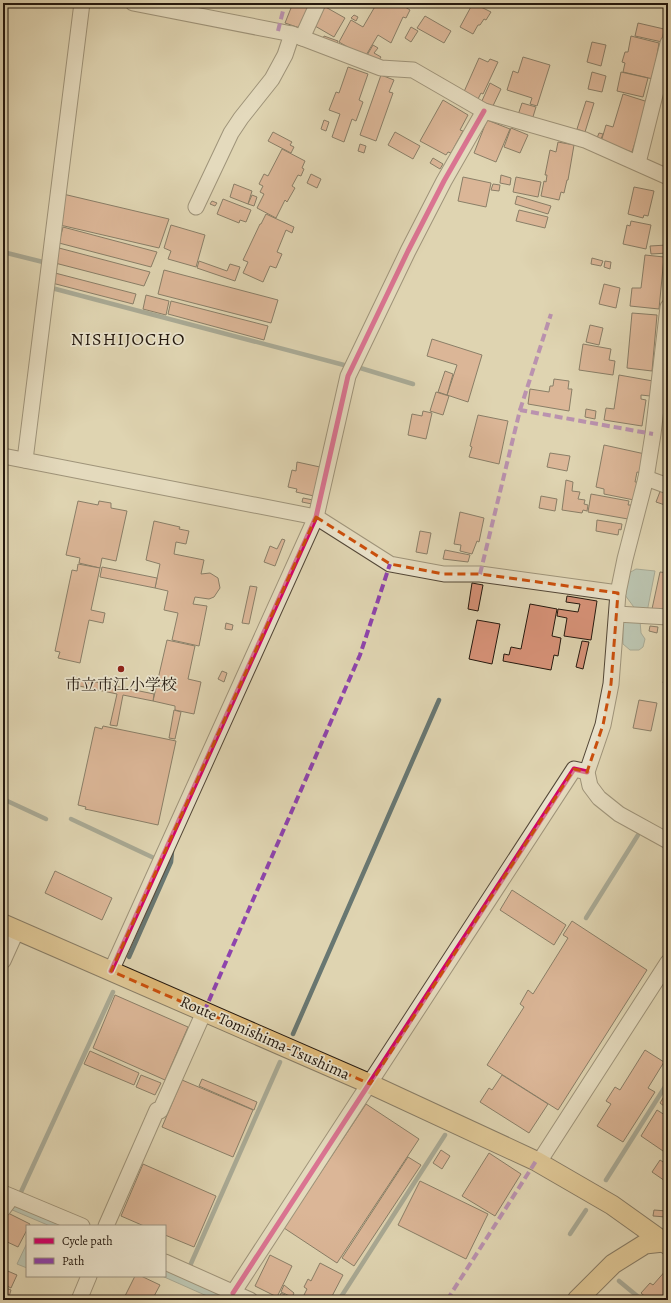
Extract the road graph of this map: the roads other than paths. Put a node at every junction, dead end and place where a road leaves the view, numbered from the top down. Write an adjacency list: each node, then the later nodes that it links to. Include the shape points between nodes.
1 (82, 3): 12 (street)
2 (133, 3): 4 (street)
3 (318, 3): 4 (street)
4 (297, 36): 6 (street, via 381,68 413,70); 9 (street, via 272,79 231,133)
5 (668, 43): 7 (street)
6 (484, 111): 7 (street, via 585,140); 15 (street, via 408,251 348,376)
7 (638, 163): 8 (street)
8 (668, 177)
9 (196, 207)
10 (668, 307): 13 (street)
11 (3, 456): 12 (street)
12 (25, 460): 15 (street)
13 (646, 478): 14 (street); 16 (street)
14 (668, 486)
15 (316, 517): 16 (street, via 390,564 444,574 480,574); 24 (street)
16 (618, 593): 17 (street)
17 (617, 614): 18 (street); 19 (street, via 611,684 603,725)
18 (668, 617)
19 (587, 772): 20 (street, via 590,786 599,798 619,814); 26 (street, via 574,770)
20 (668, 841)
21 (10, 927): 22 (street); 24 (main road, Route Tomishima-Tsushima)
22 (3, 961)
23 (668, 962): 27 (street)
24 (111, 971): 25 (main road, Route Tomishima-Tsushima)
25 (204, 1012): 26 (main road, Route Tomishima-Tsushima); 30 (street)
26 (370, 1084): 27 (main road, Route Tomishima-Tsushima); 34 (street)
27 (539, 1162): 31 (main road, Route Tomishima-Tsushima, via 612,1205)
28 (6, 1201): 29 (street)
29 (79, 1225)
30 (106, 1225)
31 (666, 1241): 37 (main road, via 645,1244 612,1264)
32 (166, 1262): 34 (street)
33 (89, 1277): 35 (street)
34 (233, 1292): 36 (street)
35 (79, 1300)
36 (250, 1300)
37 (577, 1300)

